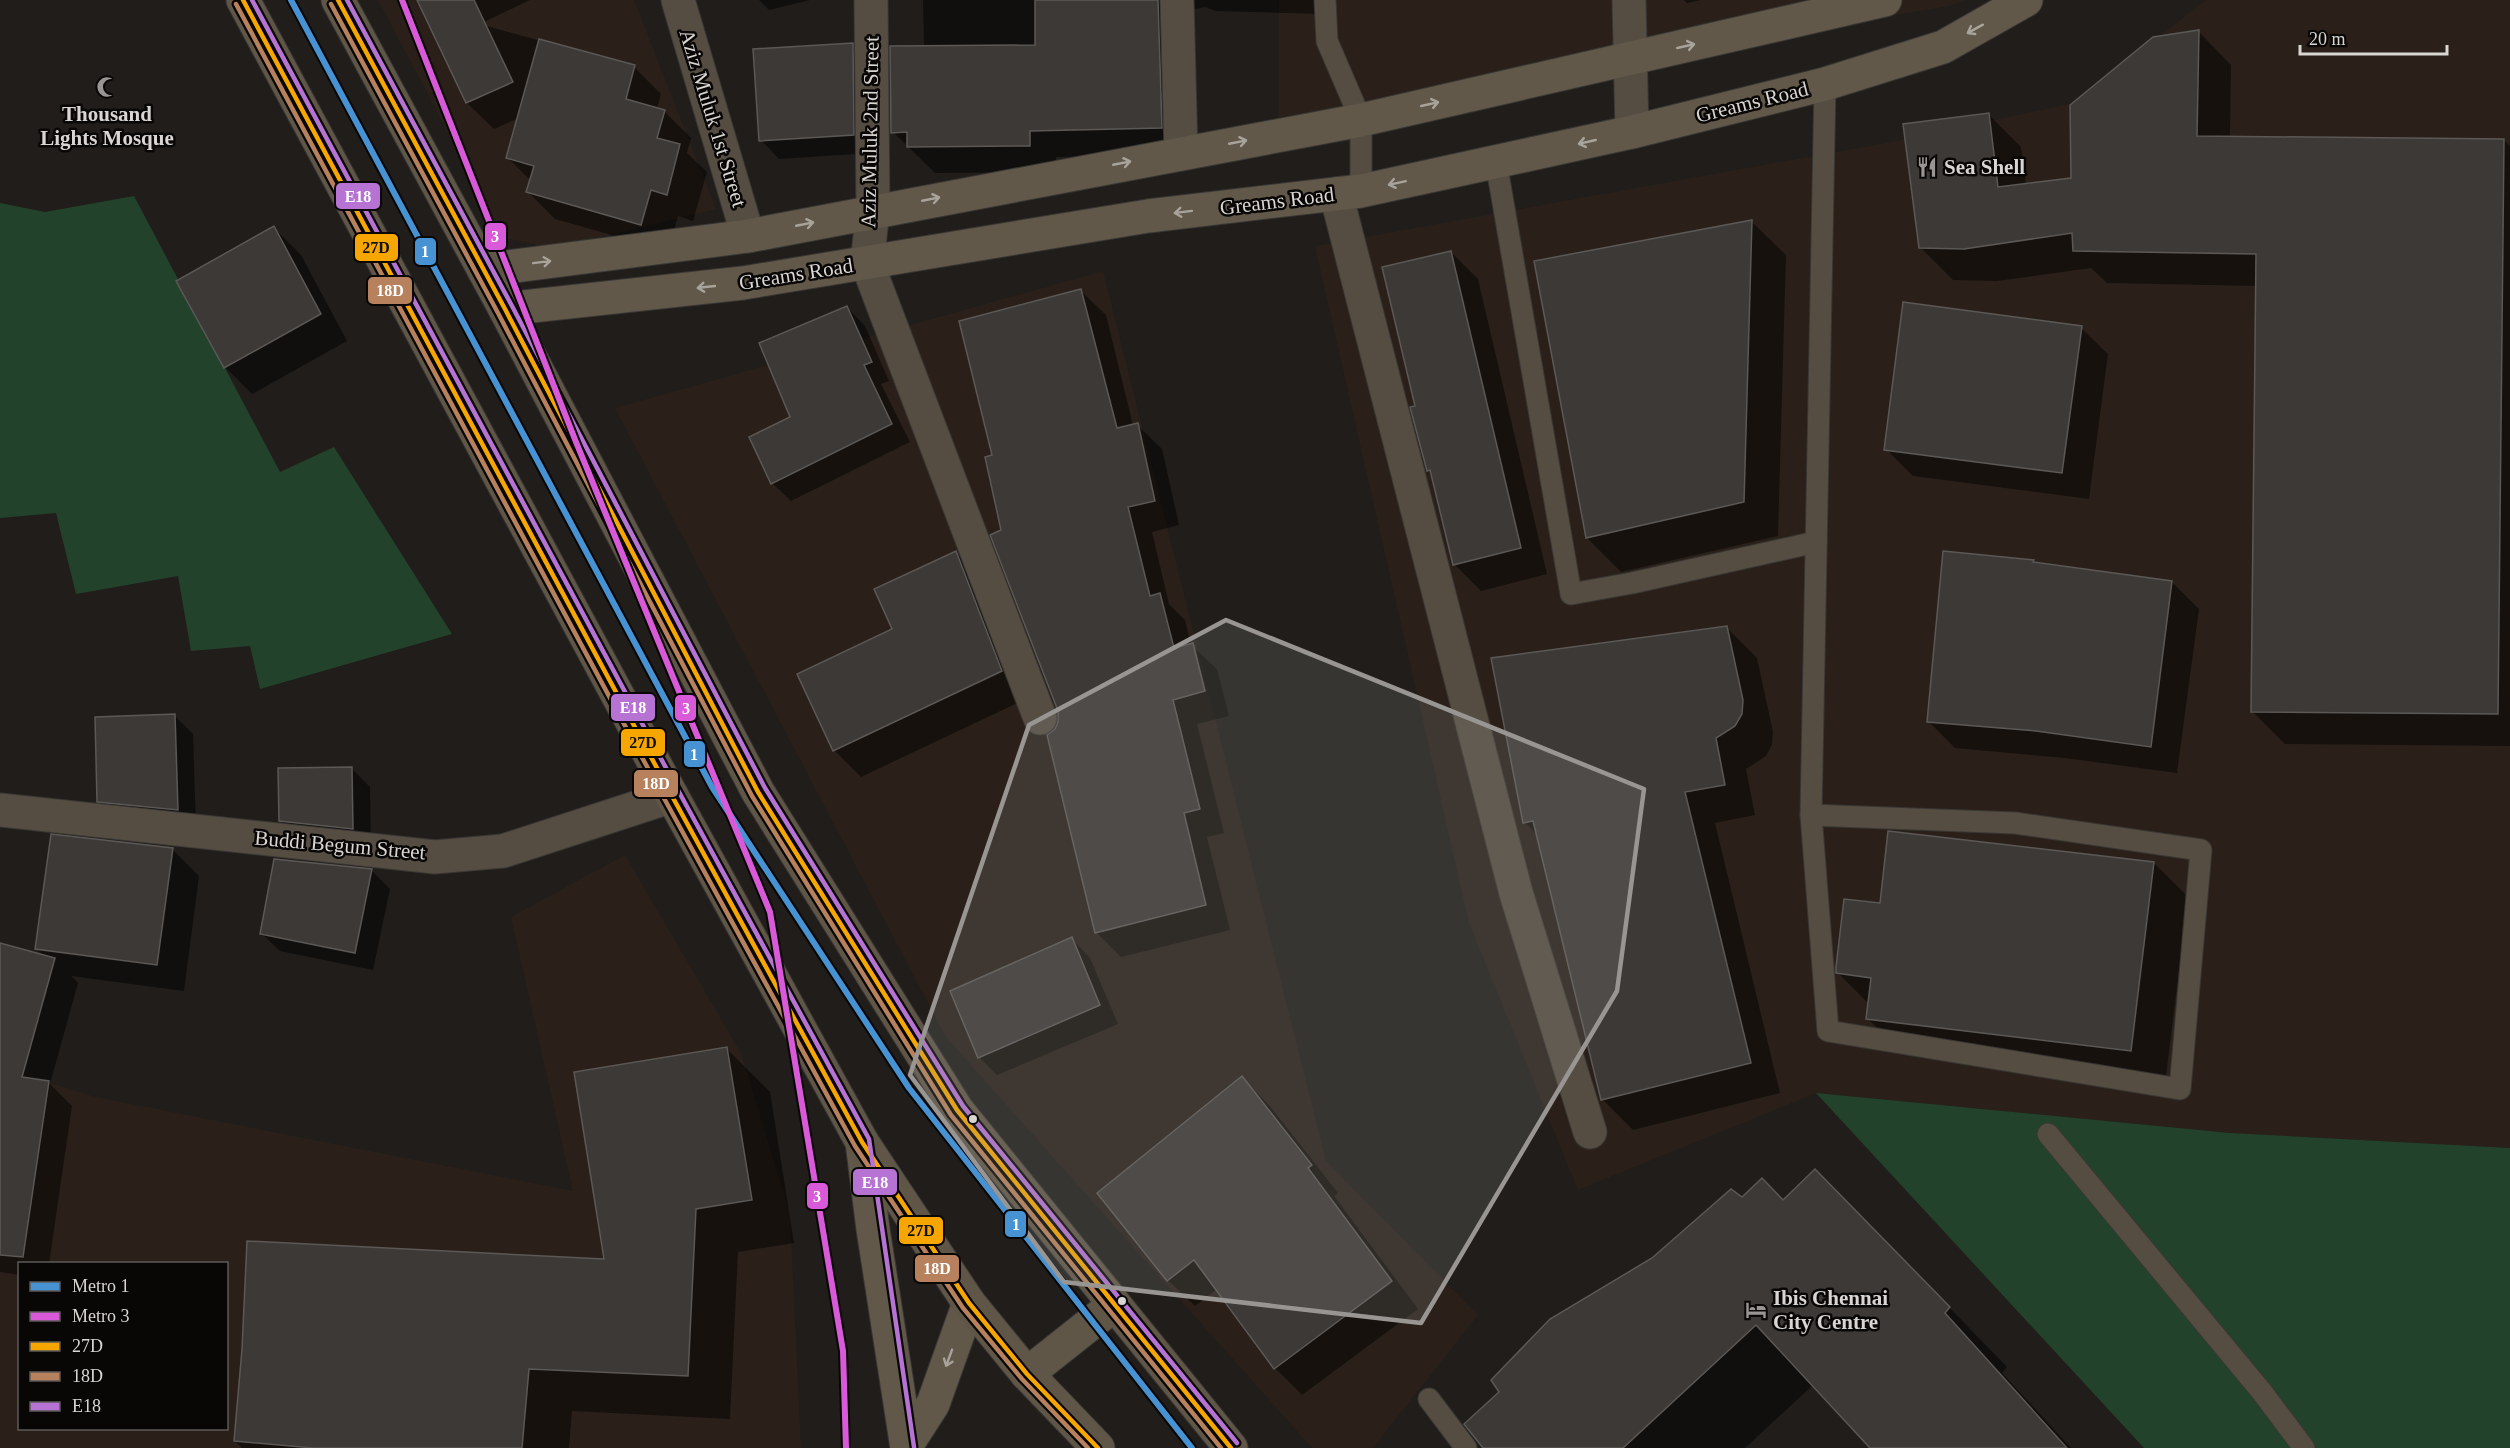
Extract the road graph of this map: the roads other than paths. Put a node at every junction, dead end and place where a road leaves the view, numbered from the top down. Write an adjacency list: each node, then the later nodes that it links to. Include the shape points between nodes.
1 (243, 0): 24 (main road)
2 (338, 0): 20 (main road)
3 (678, 0): 18 (street, Aziz Muluk 1st Street)
4 (871, 0): 17 (street, Aziz Muluk 2nd Street)
5 (1177, 0): 14 (street)
6 (1325, 0): 12 (lane, via 1327,41)
7 (1629, 0): 10 (street)
8 (1885, 0): 10 (street, one-way to 8)
9 (2026, 0): 11 (street, Greams Road, one-way to 11, via 1943,47)
10 (1629, 59): 12 (street, one-way to 10); 13 (street)
11 (1825, 84): 13 (street, Greams Road); 22 (lane)
12 (1361, 120): 14 (street, one-way to 12); 16 (lane)
13 (1632, 132): 15 (street, Greams Road, one-way to 15)
14 (1181, 153): 17 (street, one-way to 14)
15 (1496, 162): 16 (street, Greams Road, one-way to 16); 22 (lane, via 1571,594)
16 (1348, 193): 19 (street, Greams Road, one-way to 19, via 1148,216); 27 (street, via 1516,893)
17 (873, 210): 18 (street, one-way to 17); 19 (street, Aziz Muluk 2nd Street)
18 (748, 236): 20 (street, one-way to 18)
19 (867, 263): 21 (street, Greams Road, one-way to 21, via 743,283); 23 (street)
20 (484, 270): 21 (main road)
21 (505, 309): 31 (main road, via 758,792 957,1110)
22 (1816, 542): 26 (lane)
23 (1040, 718)
24 (672, 796): 25 (street, Buddi Begum Street, via 503,851 435,857); 29 (main road)
25 (0, 810)
26 (1810, 815): 26 (lane, via 2015,824 2201,850 2180,1089 1828,1030)
27 (1590, 1132)
28 (2048, 1134): 38 (lane)
29 (862, 1142): 30 (main road); 34 (street)
30 (969, 1303): 32 (main road); 34 (street, one-way to 34, via 933,1404)
31 (1114, 1305): 32 (main road); 36 (main road)
32 (1027, 1374): 35 (main road)
33 (1429, 1399): 37 (lane)
34 (908, 1445)
35 (1098, 1448)
36 (1231, 1448)
37 (1466, 1448)
38 (2304, 1448)

